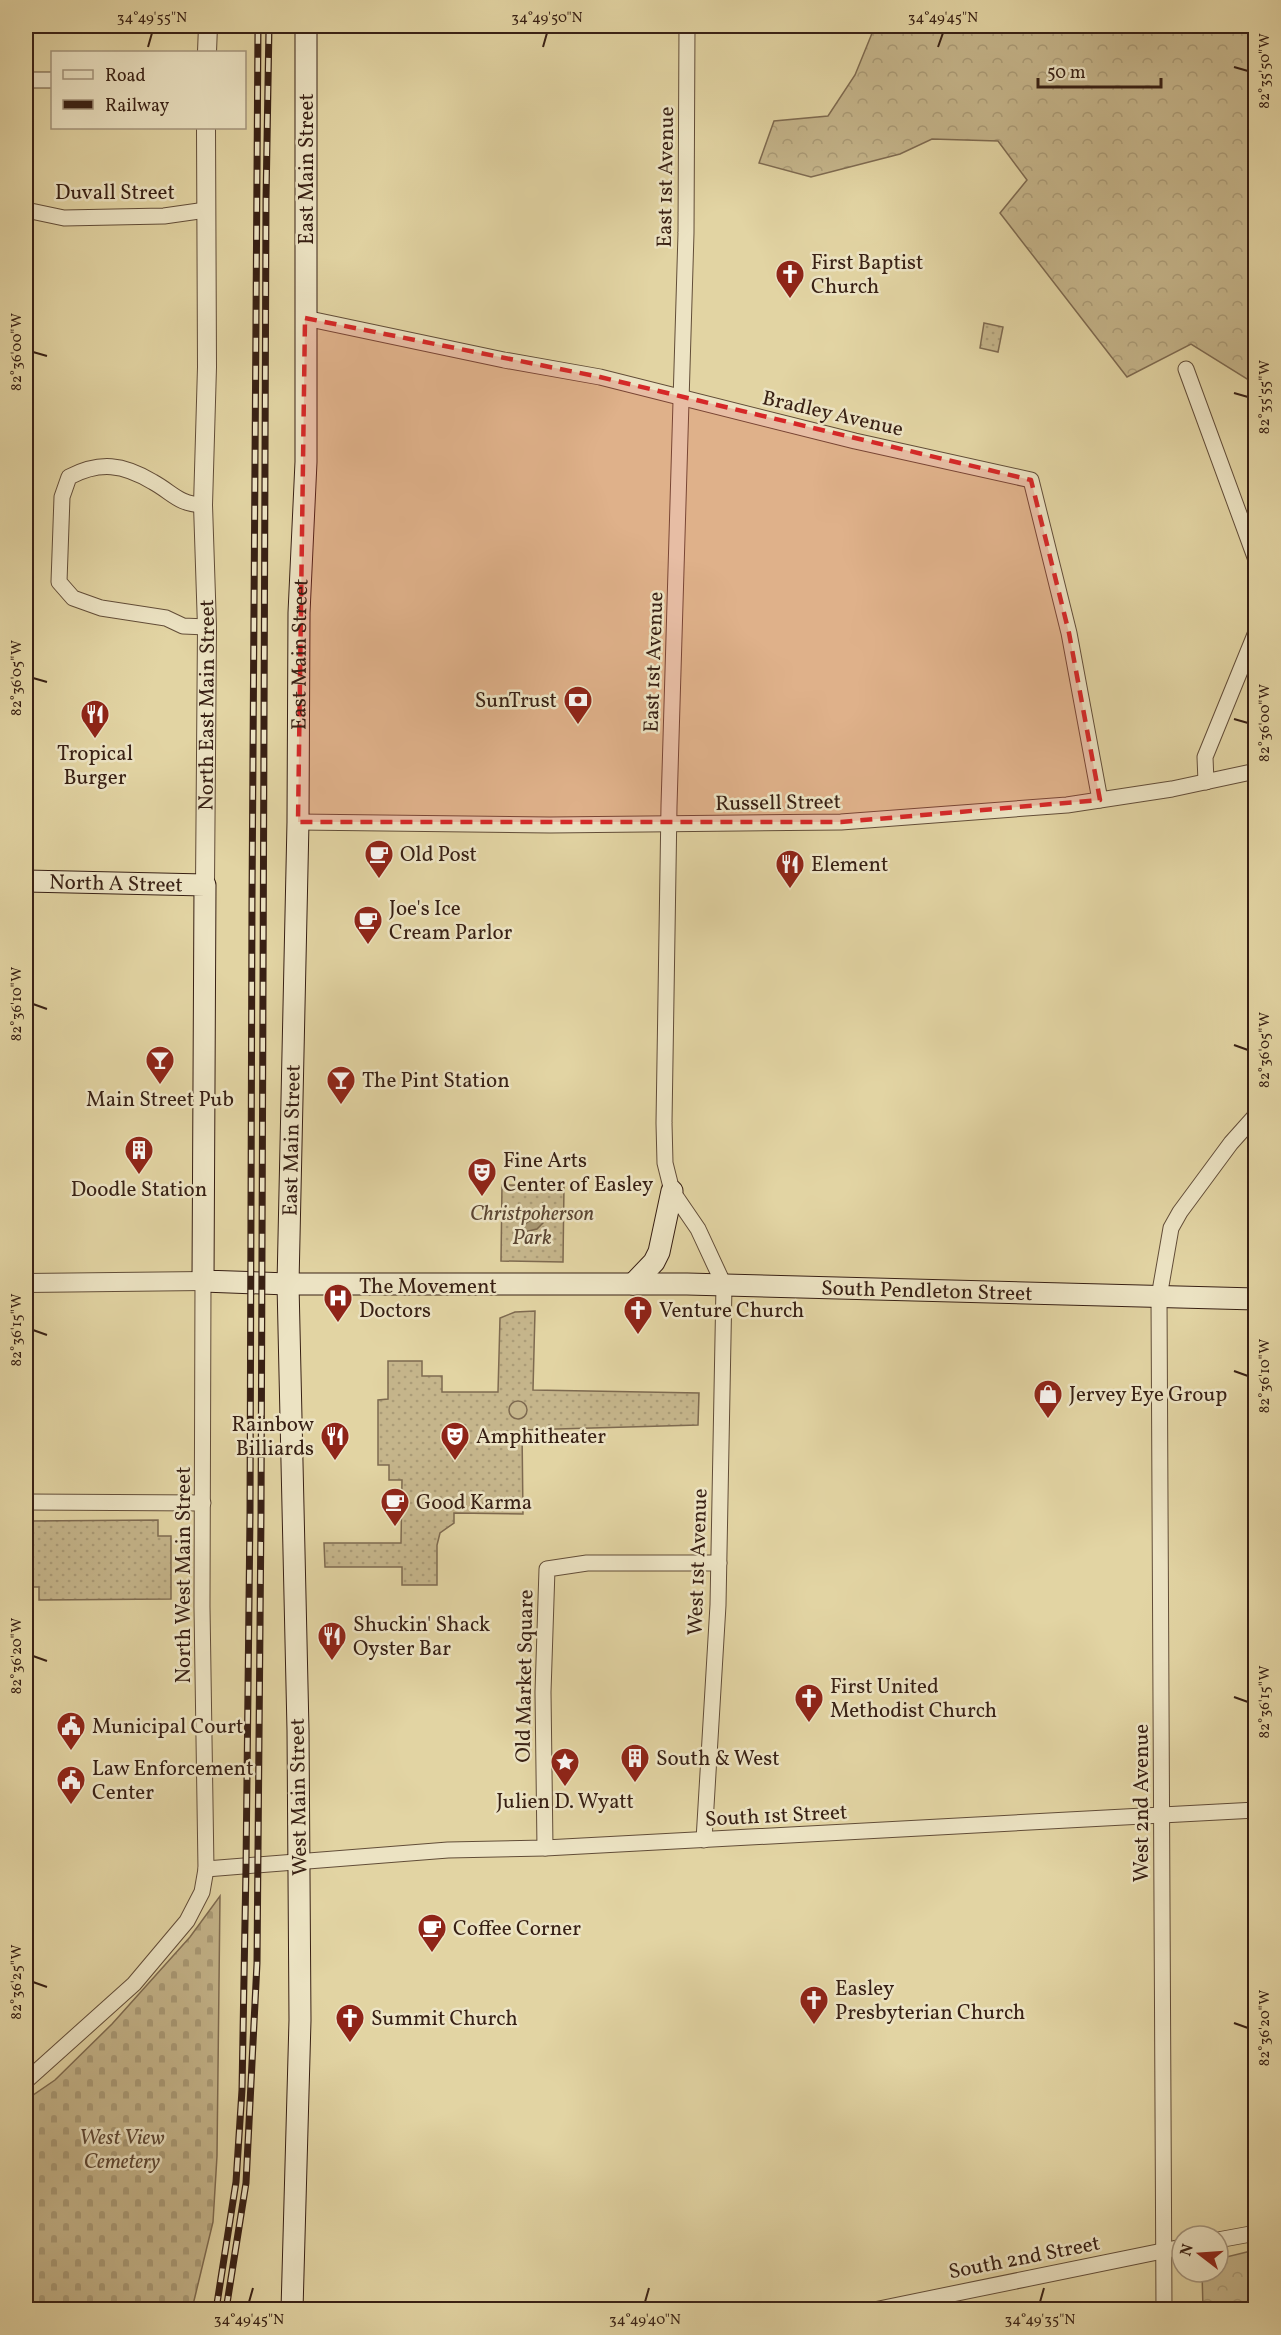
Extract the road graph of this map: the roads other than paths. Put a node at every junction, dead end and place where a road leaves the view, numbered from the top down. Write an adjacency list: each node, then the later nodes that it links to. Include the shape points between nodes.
1 (208, 26): 4 (street)
2 (306, 26): 10 (main road, East Main Street)
3 (687, 26): 12 (street, East 1st Avenue)
4 (207, 51)
5 (26, 80): 6 (street)
6 (51, 80)
7 (206, 129): 9 (street, North East Main Street)
8 (26, 210): 9 (street, Duvall Street, via 64,218 164,216)
9 (206, 210): 13 (street, North East Main Street)
10 (305, 318): 12 (street, Bradley Avenue); 20 (main road, East Main Street)
11 (1186, 369): 14 (street)
12 (681, 397): 19 (street, Bradley Avenue, via 1031,480 1069,633); 21 (street, East 1st Avenue)
13 (203, 505): 15 (street, North East Main Street); 15 (street, via 187,505 152,481 117,466 88,467 69,477 62,497 59,582 73,598 101,608 166,618 183,626)
14 (1256, 560)
15 (207, 627): 23 (street, North East Main Street)
16 (1256, 632): 18 (street, via 1205,757)
17 (1256, 771): 18 (street, Russell Street)
18 (1206, 782): 19 (street, Russell Street)
19 (1100, 800): 21 (street, Russell Street, via 842,822)
20 (298, 822): 21 (street, Russell Street); 28 (main road, East Main Street)
21 (669, 824): 25 (street, East 1st Avenue, via 664,1123)
22 (26, 881): 23 (main road, North A Street)
23 (205, 885): 26 (main road, North East Main Street)
24 (1256, 1115): 31 (street, West 2nd Avenue, via 1231,1143 1171,1228)
25 (672, 1191): 29 (main road, via 659,1252); 30 (street, East 1st Avenue, via 698,1229)
26 (203, 1281): 27 (street); 28 (main road, South Pendleton Street); 34 (street, North West Main Street)
27 (26, 1283)
28 (288, 1284): 29 (main road, South Pendleton Street); 40 (main road, West Main Street)
29 (633, 1284): 30 (main road, South Pendleton Street)
30 (724, 1285): 31 (main road, South Pendleton Street); 35 (street, West 1st Avenue)
31 (1159, 1296): 32 (main road, South Pendleton Street); 37 (street, West 2nd Avenue)
32 (1256, 1299)
33 (26, 1502): 34 (street)
34 (202, 1503): 41 (street, North West Main Street)
35 (719, 1563): 38 (street, West 1st Avenue); 39 (street, Old Market Square, via 586,1563 547,1569 543,1692)
36 (1256, 1810): 37 (street, South 1st Street)
37 (1162, 1816): 38 (street, South 1st Street); 46 (street, West 2nd Avenue)
38 (704, 1840): 39 (street, South 1st Street)
39 (545, 1848): 40 (street, South 1st Street, via 436,1851)
40 (298, 1862): 41 (street, South 1st Street); 47 (main road, West Main Street, via 300,2020)
41 (206, 1869): 42 (street, North West Main Street, via 202,1892 187,1921 139,1978)
42 (26, 2081)
43 (1256, 2233): 44 (street)
44 (1230, 2238)
45 (1170, 2250): 46 (street, South 2nd Street)
46 (1164, 2251): 48 (street, South 2nd Street); 49 (street, West 2nd Avenue)
47 (292, 2310)
48 (874, 2310)
49 (1164, 2310)

